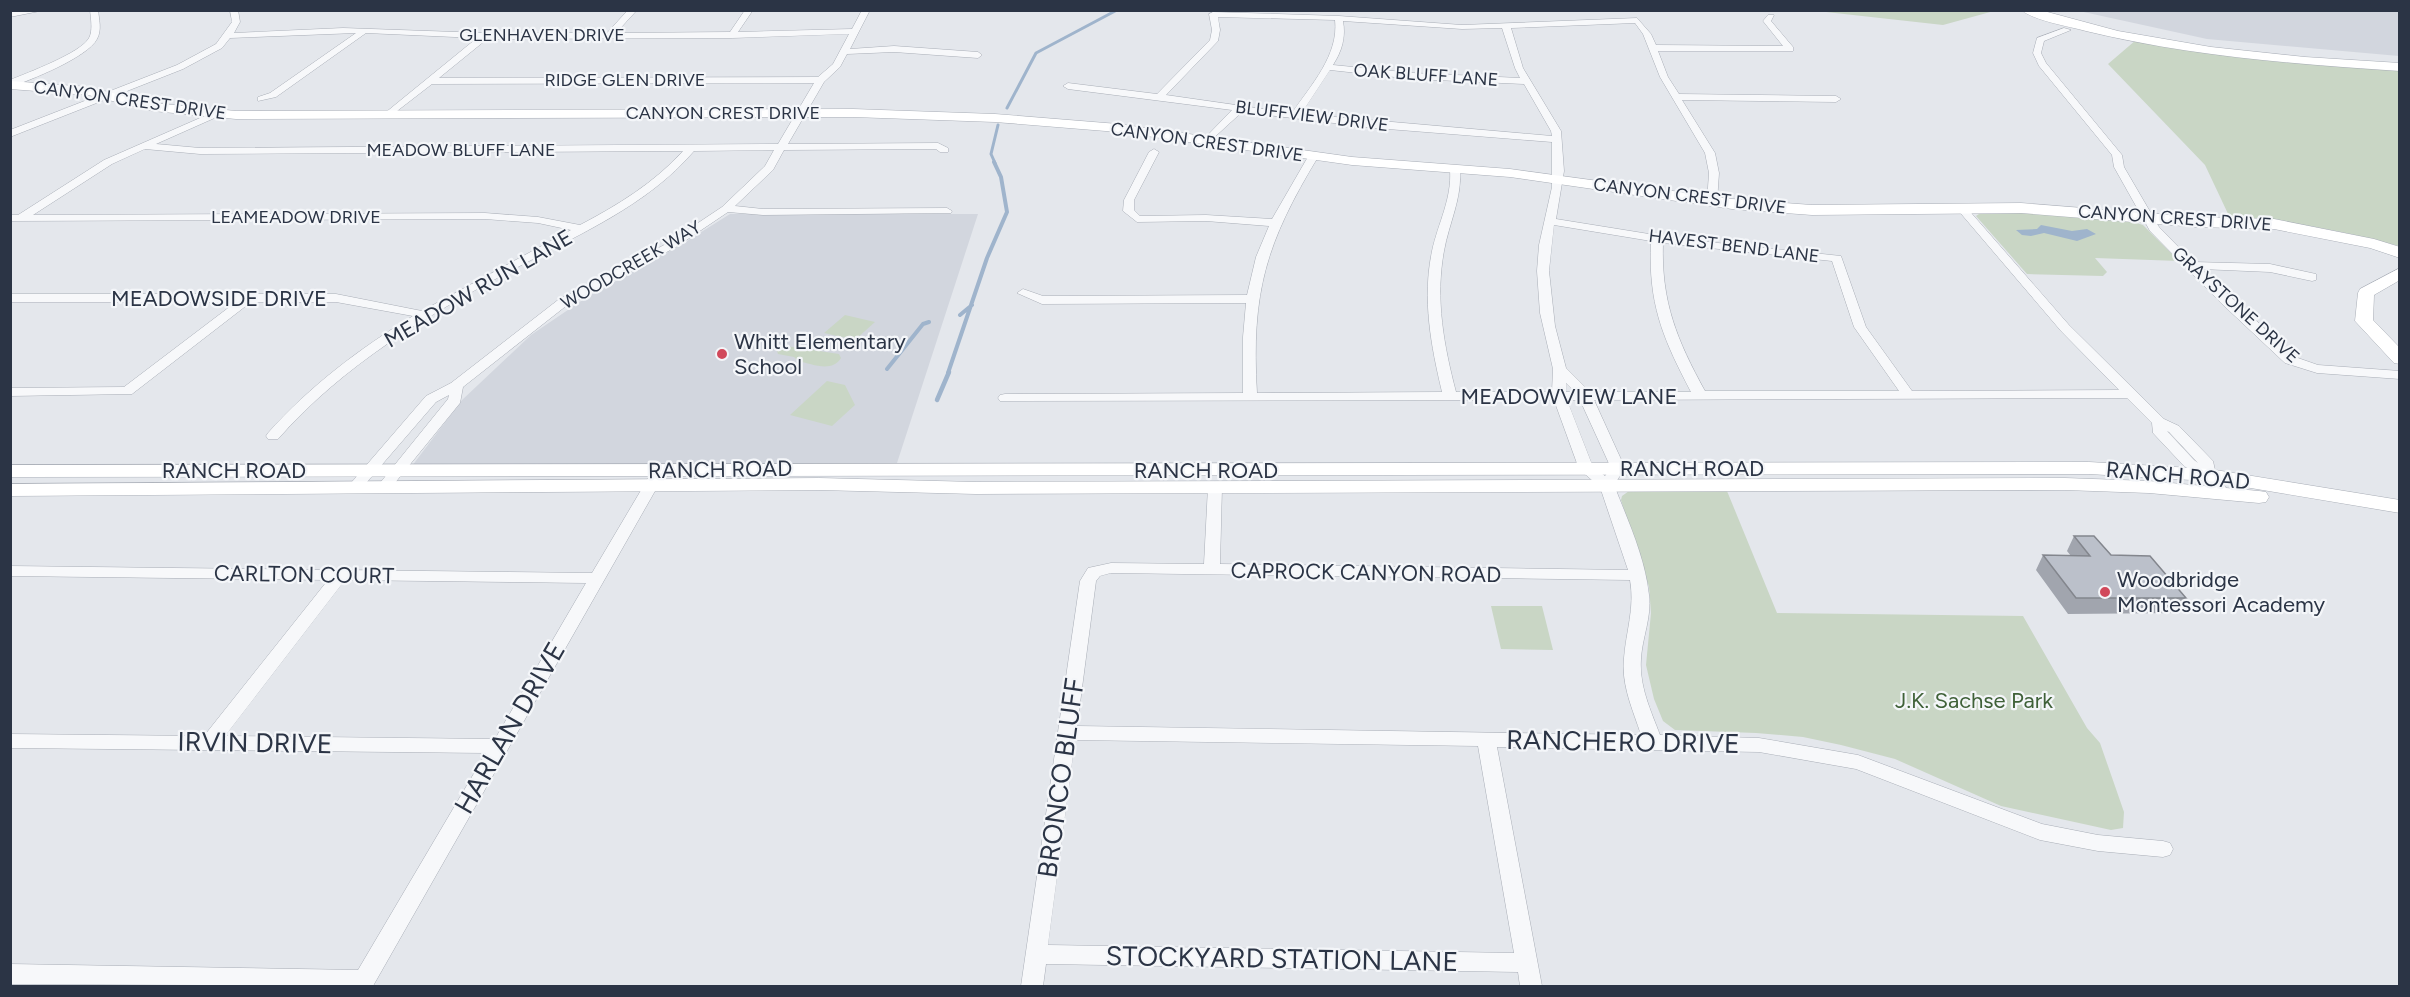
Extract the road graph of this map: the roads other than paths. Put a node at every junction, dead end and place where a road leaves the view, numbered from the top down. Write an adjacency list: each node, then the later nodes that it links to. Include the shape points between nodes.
1 (41, 10): 9 (street)
2 (94, 10): 29 (street, via 91,43)
3 (234, 10): 18 (street, via 236,22)
4 (633, 10): 16 (street)
5 (749, 10): 17 (street)
6 (866, 10): 15 (street, WOODCREEK WAY)
7 (2026, 10): 25 (main road, via 2099,30 2209,51)
8 (2048, 10): 23 (main road, via 2116,28 2219,46)
9 (10, 15)
10 (1771, 17): 20 (street, via 1767,21 1790,49)
11 (1339, 18): 12 (street, via 1462,27); 24 (street, via 1339,44); 32 (street, via 1213,14 1214,41)
12 (1506, 26): 20 (street, via 1637,20); 28 (street)
13 (366, 30): 18 (street, GLENHAVEN DRIVE); 19 (street, GLENHAVEN DRIVE); 34 (street, via 273,95)
14 (2067, 30): 58 (street, GRAYSTONE DRIVE, via 2040,40 2037,53 2117,155)
15 (855, 31): 17 (street, GLENHAVEN DRIVE); 21 (street, WOODCREEK WAY)
16 (610, 35): 17 (street, GLENHAVEN DRIVE); 19 (street, GLENHAVEN DRIVE)
17 (732, 35)
18 (228, 36): 31 (street, via 219,46 180,67)
19 (485, 36): 27 (street)
20 (1653, 48): 33 (street)
21 (844, 52): 22 (street, via 894,50); 26 (street, WOODCREEK WAY)
22 (978, 55)
23 (2400, 60)
24 (1327, 67): 28 (street, OAK BLUFF LANE); 40 (street)
25 (2400, 67)
26 (820, 80): 27 (street, RIDGE GLEN DRIVE); 37 (street, WOODCREEK WAY)
27 (430, 81): 39 (street)
28 (1526, 81): 44 (street, via 1556,131)
29 (10, 84): 31 (main road, CANYON CREST DRIVE)
30 (1068, 86): 32 (street, BLUFFVIEW DRIVE)
31 (106, 96): 38 (main road, CANYON CREST DRIVE, via 153,107); 42 (street)
32 (1160, 96): 36 (street, BLUFFVIEW DRIVE)
33 (1675, 97): 35 (street); 54 (street, via 1710,153 1714,173)
34 (261, 99)
35 (1836, 99)
36 (1240, 108): 40 (street, BLUFFVIEW DRIVE); 45 (street)
37 (801, 113): 39 (main road, CANYON CREST DRIVE); 45 (main road, CANYON CREST DRIVE, via 930,114 1056,122); 47 (street, WOODCREEK WAY)
38 (216, 114): 39 (main road, CANYON CREST DRIVE); 46 (street)
39 (388, 115)
40 (1295, 116): 44 (street, BLUFFVIEW DRIVE)
41 (10, 123): 42 (street)
42 (29, 126): 43 (street)
43 (10, 134)
44 (1557, 140): 53 (street)
45 (1207, 141): 51 (main road, CANYON CREST DRIVE)
46 (143, 146): 48 (street, MEADOW BLUFF LANE, via 200,151); 59 (street)
47 (780, 148): 48 (street, MEADOW BLUFF LANE); 49 (street, MEADOW BLUFF LANE, via 938,146); 55 (street, WOODCREEK WAY, via 769,168)
48 (690, 149): 62 (street, MEADOW RUN LANE, via 671,172 633,202)
49 (944, 150)
50 (1154, 152): 61 (street, via 1129,200 1128,211 1137,219)
51 (1313, 157): 52 (main road, CANYON CREST DRIVE); 61 (street)
52 (1455, 170): 53 (main road, CANYON CREST DRIVE); 82 (street, via 1455,192 1438,251 1434,286 1435,335)
53 (1558, 179): 54 (main road, CANYON CREST DRIVE); 60 (street)
54 (1712, 202): 56 (main road, CANYON CREST DRIVE, via 1812,210)
55 (726, 209): 57 (street, via 763,213); 76 (street, WOODCREEK WAY, via 672,245 562,303)
56 (1962, 209): 58 (main road, CANYON CREST DRIVE, via 2021,208); 79 (street, via 2065,328)
57 (947, 211)
58 (2147, 217): 64 (main road, CANYON CREST DRIVE, via 2274,224); 65 (street, GRAYSTONE DRIVE)
59 (16, 218): 62 (street, LEAMEADOW DRIVE, via 485,216 538,220)
60 (1550, 221): 63 (street, HAVEST BEND LANE); 74 (street, via 1544,252 1545,315)
61 (1276, 223): 71 (street)
62 (581, 229): 72 (street, MEADOW RUN LANE)
63 (1657, 238): 78 (street, HAVEST BEND LANE, via 1837,258 1860,327); 81 (street, via 1656,288 1660,312)
64 (2400, 253)
65 (2190, 265): 67 (street, via 2270,268); 75 (street, GRAYSTONE DRIVE, via 2290,360 2317,369)
66 (2400, 273): 73 (main road, via 2366,293 2364,321)
67 (2312, 277)
68 (1023, 292): 71 (street, via 1042,300)
69 (10, 298): 70 (street, MEADOWSIDE DRIVE)
70 (248, 298): 72 (street, MEADOWSIDE DRIVE, via 336,298); 77 (street, via 127,391)
71 (1254, 299): 84 (street, via 1248,353)
72 (426, 315): 86 (street, MEADOW RUN LANE, via 341,372)
73 (2400, 359)
74 (1560, 369): 80 (street); 83 (street)
75 (2400, 375)
76 (456, 386): 91 (street, WOODCREEK WAY, via 431,399); 92 (street, WOODCREEK WAY, via 455,400)
77 (10, 392)
78 (1908, 394): 79 (street, MEADOWVIEW LANE); 81 (street, MEADOWVIEW LANE)
79 (2132, 394): 89 (street, via 2189,463)
80 (1585, 395): 81 (street, MEADOWVIEW LANE); 83 (street, MEADOWVIEW LANE); 90 (street)
81 (1700, 395)
82 (1450, 396): 83 (street, MEADOWVIEW LANE); 84 (street, MEADOWVIEW LANE)
83 (1559, 396): 87 (street)
84 (1250, 397): 85 (street, MEADOWVIEW LANE)
85 (1005, 398)
86 (273, 436)
87 (1586, 469): 90 (main road, RANCH ROAD); 93 (main road, RANCH ROAD, via 825,468)
88 (10, 471): 91 (main road, RANCH ROAD)
89 (2209, 475): 90 (main road, RANCH ROAD, via 2089,468); 96 (street); 97 (main road, RANCH ROAD)
90 (1613, 477): 94 (main road, RANCH ROAD); 96 (main road, RANCH ROAD, via 2065,484); 103 (street)
91 (362, 478): 92 (main road, RANCH ROAD); 95 (main road, RANCH ROAD)
92 (391, 478): 93 (main road, RANCH ROAD)
93 (656, 478): 94 (main road, RANCH ROAD, via 976,488); 104 (street, HARLAN DRIVE)
94 (1215, 487): 99 (street)
95 (10, 490)
96 (2223, 493): 98 (main road, RANCH ROAD)
97 (2400, 507)
98 (2400, 521)
99 (1212, 570): 101 (street, CAPROCK CANYON ROAD, via 1111,568); 103 (street, CAPROCK CANYON ROAD)
100 (10, 571): 102 (street, CARLTON COURT)
101 (1094, 572): 105 (street, BRONCO BLUFF, via 1088,581)
102 (341, 574): 104 (street, CARLTON COURT); 109 (street)
103 (1637, 575): 108 (street, via 1642,608 1631,665)
104 (597, 578): 110 (street, HARLAN DRIVE)
105 (1068, 732): 106 (street, RANCHERO DRIVE); 112 (street, BRONCO BLUFF)
106 (1486, 739): 108 (street, RANCHERO DRIVE); 113 (street)
107 (10, 741): 109 (street, IRVIN DRIVE)
108 (1653, 742): 111 (street, RANCHERO DRIVE, via 1758,745 1827,754 1908,779 2040,832)
109 (209, 743): 110 (street, IRVIN DRIVE)
110 (500, 746): 115 (street, HARLAN DRIVE)
111 (2163, 849)
112 (1036, 954): 113 (street, STOCKYARD STATION LANE); 116 (street, BRONCO BLUFF)
113 (1527, 963): 117 (street)
114 (10, 974): 115 (street)
115 (363, 983)
116 (1032, 987)
117 (1532, 987)

